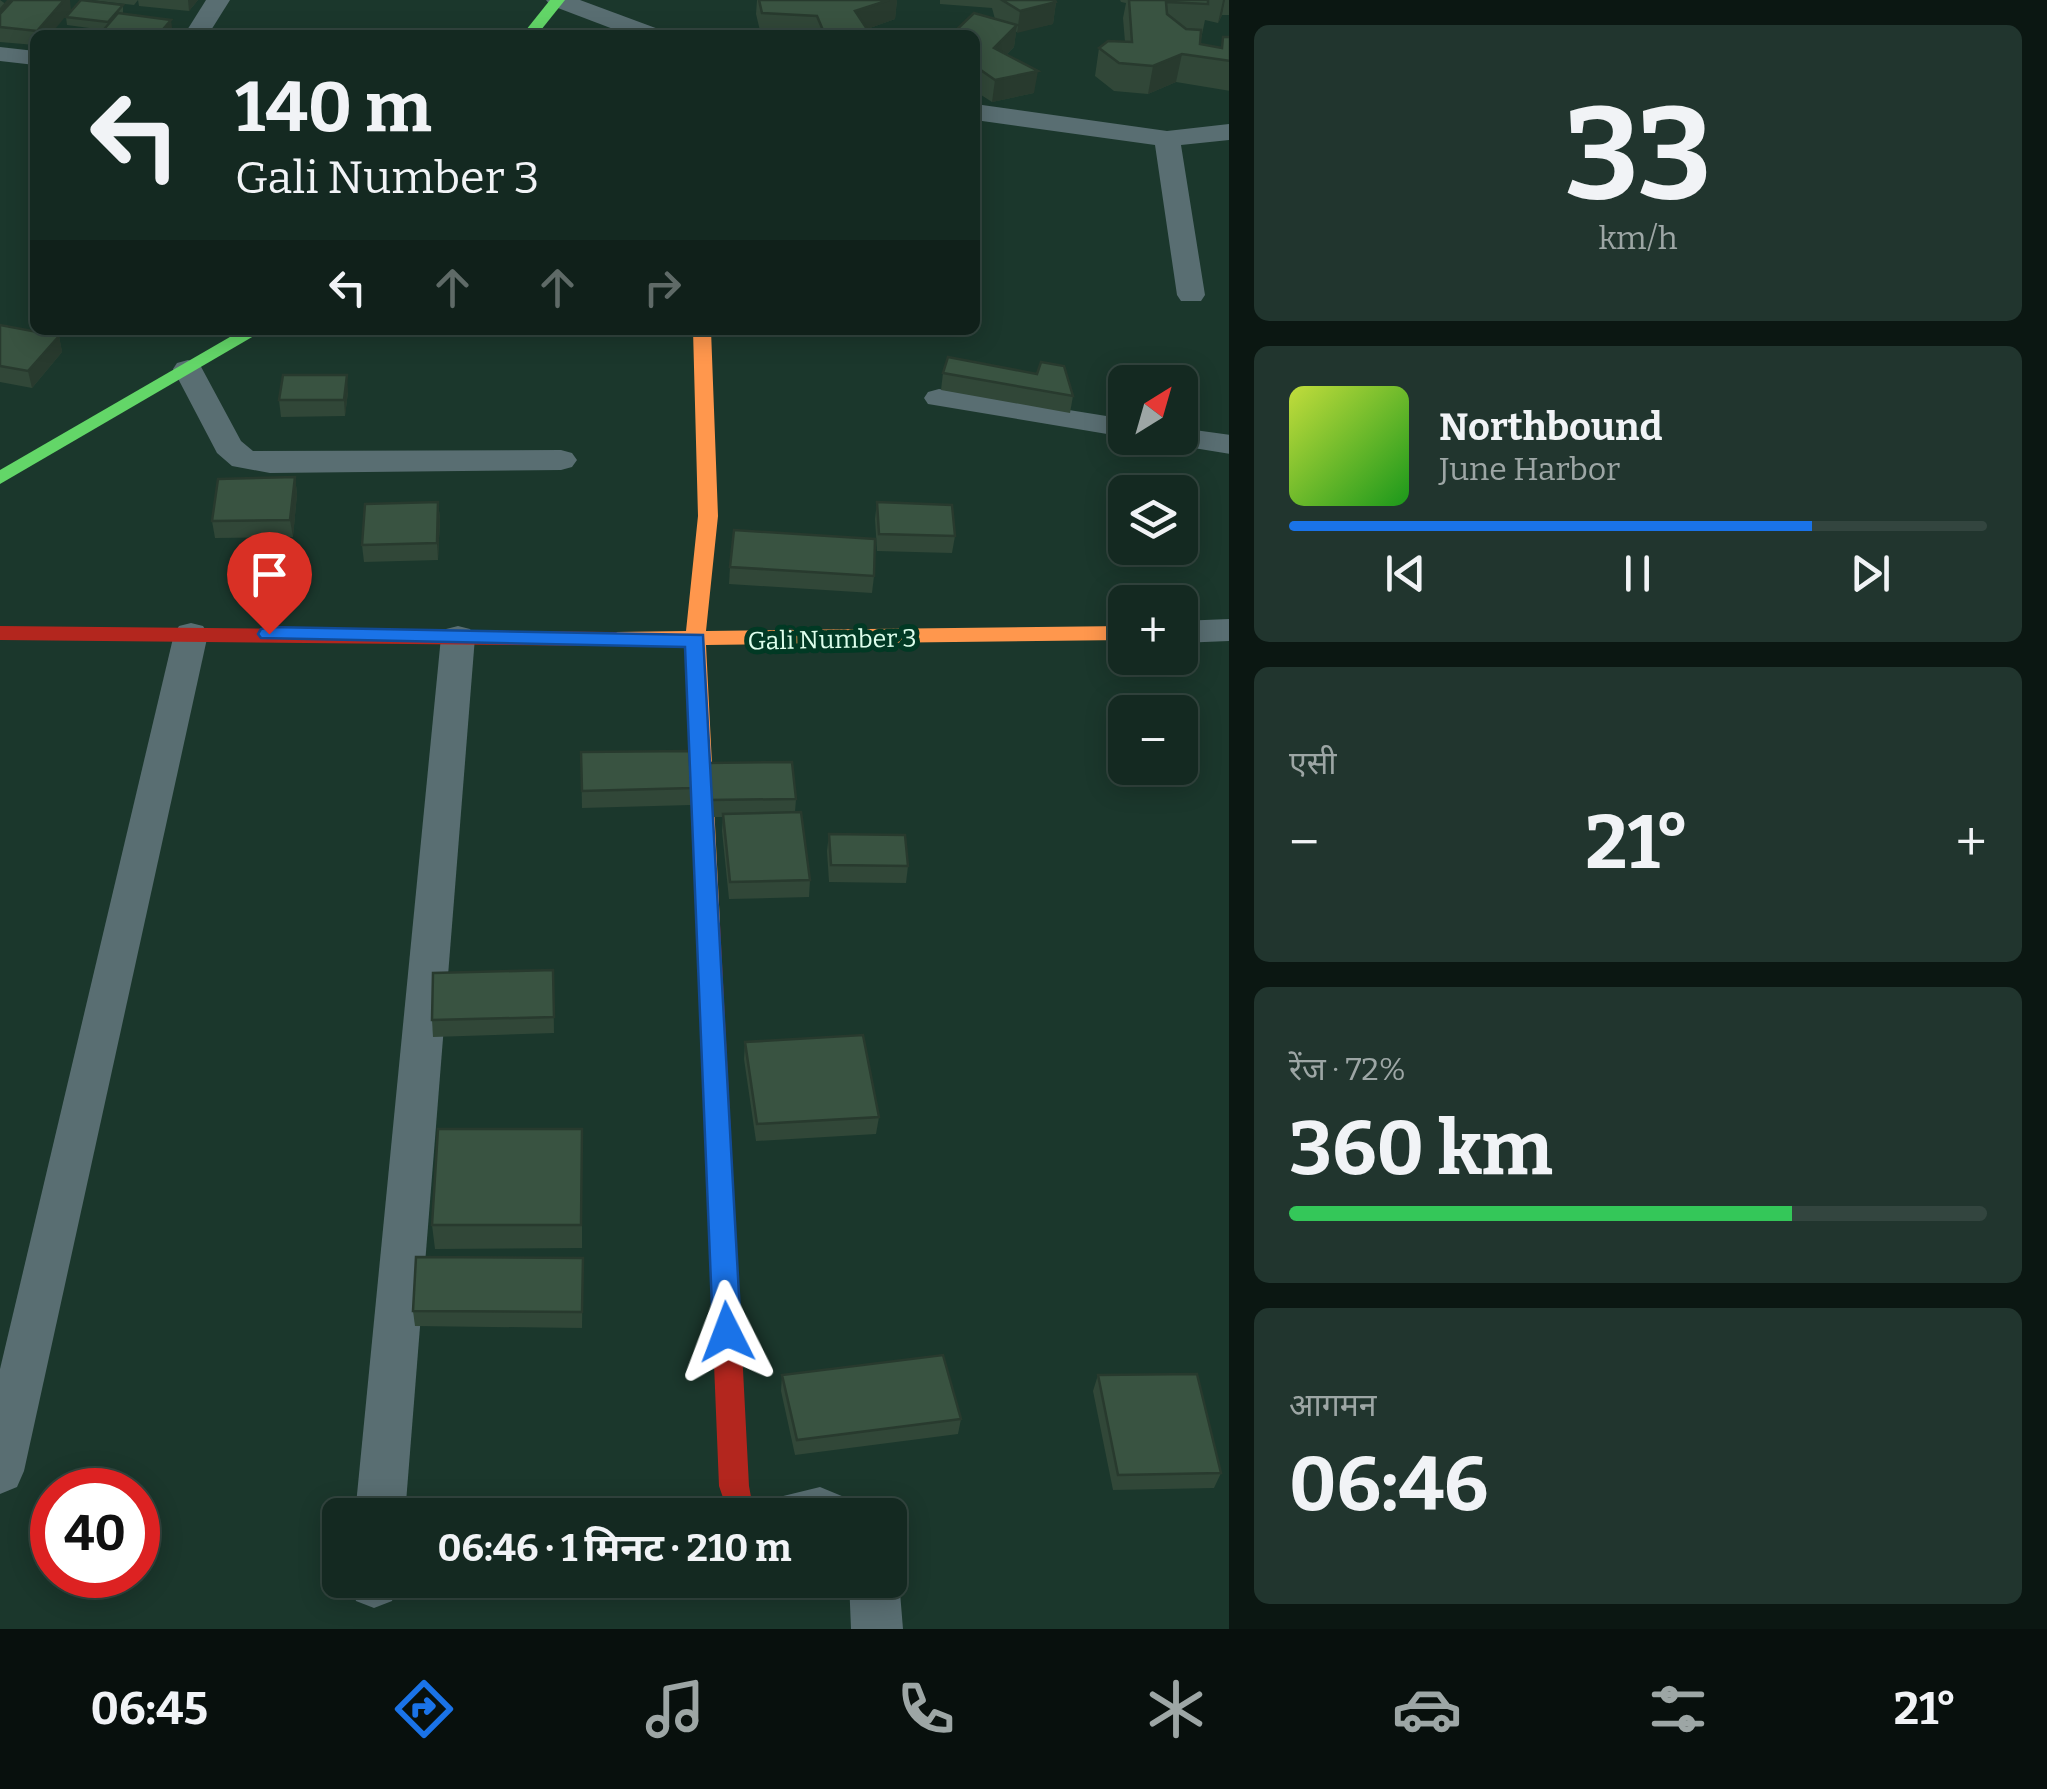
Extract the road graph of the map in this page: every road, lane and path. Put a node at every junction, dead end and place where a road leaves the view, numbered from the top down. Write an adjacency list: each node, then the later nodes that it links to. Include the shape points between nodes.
1 (218, 0): 3 (street)
2 (558, 0): 4 (street); 5 (street)
3 (199, 30)
4 (533, 30)
5 (639, 30)
6 (0, 54): 7 (street)
7 (30, 57)
8 (980, 113): 10 (street)
9 (1229, 132): 10 (street)
10 (1167, 138): 11 (street)
11 (1191, 295)
12 (246, 335): 14 (street)
13 (702, 335): 27 (street, via 708,516)
14 (188, 369): 19 (street, via 228,446 242,459); 20 (street)
15 (940, 398): 16 (street)
16 (1108, 425)
17 (1198, 440): 18 (street)
18 (1229, 445)
19 (561, 460)
20 (0, 478)
21 (1229, 630): 22 (street)
22 (1198, 631)
23 (0, 634): 24 (street, Gali Number 3)
24 (190, 634): 26 (street, Gali Number 3); 28 (street)
25 (1108, 634): 27 (street, Gali Number 3)
26 (458, 638): 27 (street, Gali Number 3); 29 (street)
27 (695, 640): 30 (street)
28 (0, 1471)
29 (382, 1498)
30 (736, 1498)
31 (875, 1598): 32 (street)
32 (876, 1629)

